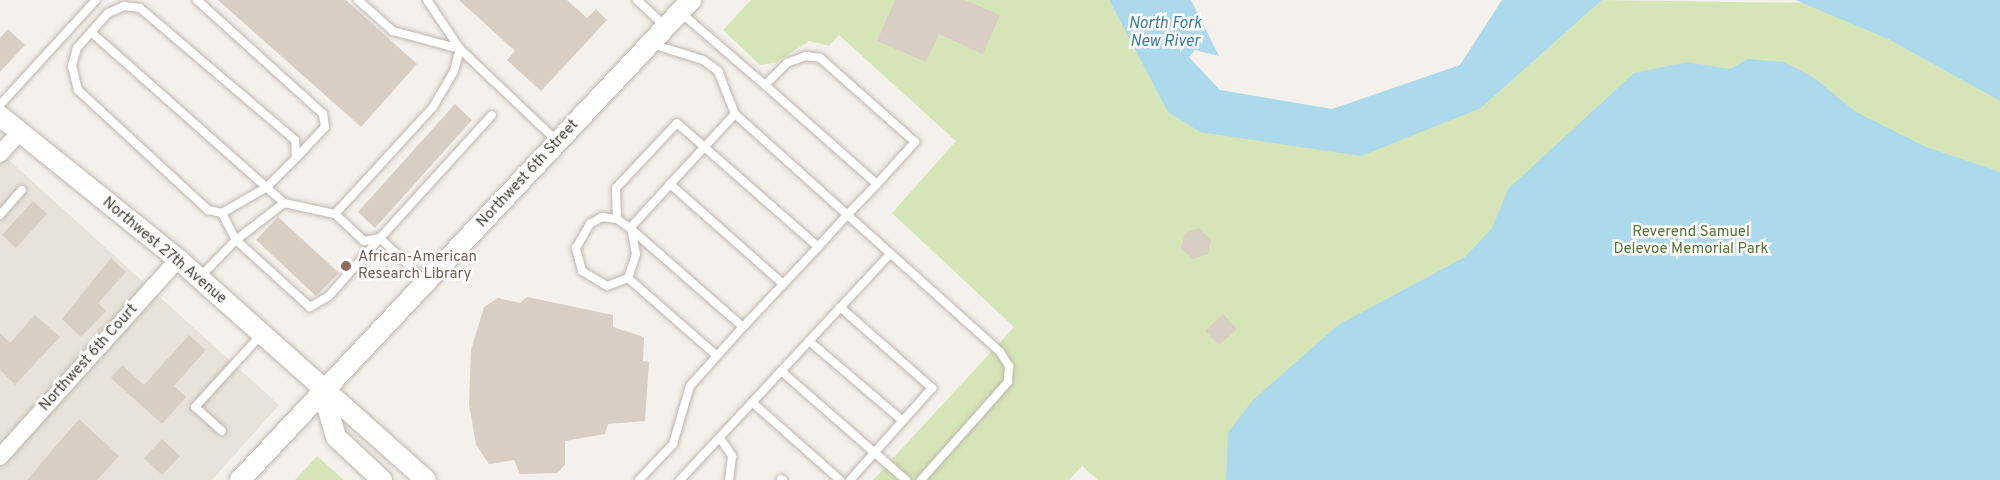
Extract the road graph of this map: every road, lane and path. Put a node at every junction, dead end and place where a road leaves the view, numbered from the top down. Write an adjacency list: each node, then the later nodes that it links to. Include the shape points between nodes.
1 (96, 0): 12 (lane)
2 (197, 0): 20 (lane, via 323,114 325,127)
3 (358, 0): 10 (lane, via 393,31)
4 (427, 0): 10 (lane)
5 (637, 0): 7 (lane)
6 (686, 6): 7 (street, Northwest 6th Street); 11 (lane)
7 (666, 27): 9 (street, Northwest 6th Street)
8 (91, 32): 20 (lane, via 108,13 124,6 140,8 295,140); 23 (lane); 26 (lane, via 77,48 72,66 78,90 207,210)
9 (651, 43): 13 (lane, via 703,60 718,71); 17 (street, Northwest 6th Street)
10 (460, 49): 17 (lane); 27 (lane, via 454,71 433,107)
11 (765, 85): 22 (lane); 22 (lane, via 787,63 806,56 820,58 851,85 915,142)
12 (0, 105)
13 (735, 114): 18 (lane); 29 (lane)
14 (492, 115): 32 (lane)
15 (0, 116): 16 (street, Northwest 27th Avenue)
16 (19, 133): 19 (street); 36 (street, Northwest 27th Avenue)
17 (558, 142): 39 (street, Northwest 6th Street)
18 (703, 148): 21 (lane); 30 (lane, via 677,123 616,188); 34 (lane)
19 (0, 154)
20 (296, 158): 23 (lane)
21 (670, 184): 31 (lane); 40 (lane)
22 (877, 184): 29 (lane)
23 (267, 186): 25 (lane); 26 (lane)
24 (22, 190): 28 (lane)
25 (284, 203): 27 (lane); 33 (lane)
26 (222, 213): 33 (lane)
27 (335, 214): 32 (lane, via 364,241)
28 (0, 215)
29 (848, 215): 34 (lane); 35 (lane)
30 (617, 219): 31 (lane); 38 (lane, via 602,217 590,224 581,234 577,260 595,282 619,285)
31 (630, 228): 38 (lane, via 636,254); 42 (lane)
32 (380, 238): 33 (lane, via 329,296 310,307); 39 (lane)
33 (236, 240): 37 (lane)
34 (818, 247): 40 (lane)
35 (890, 254): 41 (lane); 63 (lane, via 1000,352 1009,366 1008,382)
36 (178, 259): 37 (street, Northwest 27th Avenue); 53 (street, Northwest 6th Court)
37 (199, 278): 43 (street, Northwest 27th Avenue)
38 (628, 279): 45 (lane)
39 (427, 282): 47 (street, Northwest 6th Street)
40 (783, 284): 42 (lane)
41 (840, 307): 44 (lane); 49 (lane, via 932,388)
42 (743, 327): 45 (lane)
43 (261, 335): 47 (street, Northwest 27th Avenue); 50 (lane, via 195,406)
44 (809, 341): 46 (lane); 49 (lane)
45 (717, 356): 57 (lane, via 690,386 673,444)
46 (782, 371): 48 (lane); 52 (lane)
47 (323, 393): 54 (street, Northwest 6th Street); 55 (street, via 336,437); 56 (street, Northwest 27th Avenue)
48 (752, 402): 51 (lane); 60 (lane)
49 (903, 421): 52 (lane)
50 (222, 431)
51 (720, 438): 58 (lane); 59 (lane, via 732,456)
52 (875, 451): 61 (lane); 62 (lane)
53 (0, 457)
54 (240, 480)
55 (382, 480)
56 (426, 480)
57 (639, 480)
58 (680, 480)
59 (729, 480)
60 (840, 480)
61 (850, 480)
62 (906, 480)
63 (921, 480)

